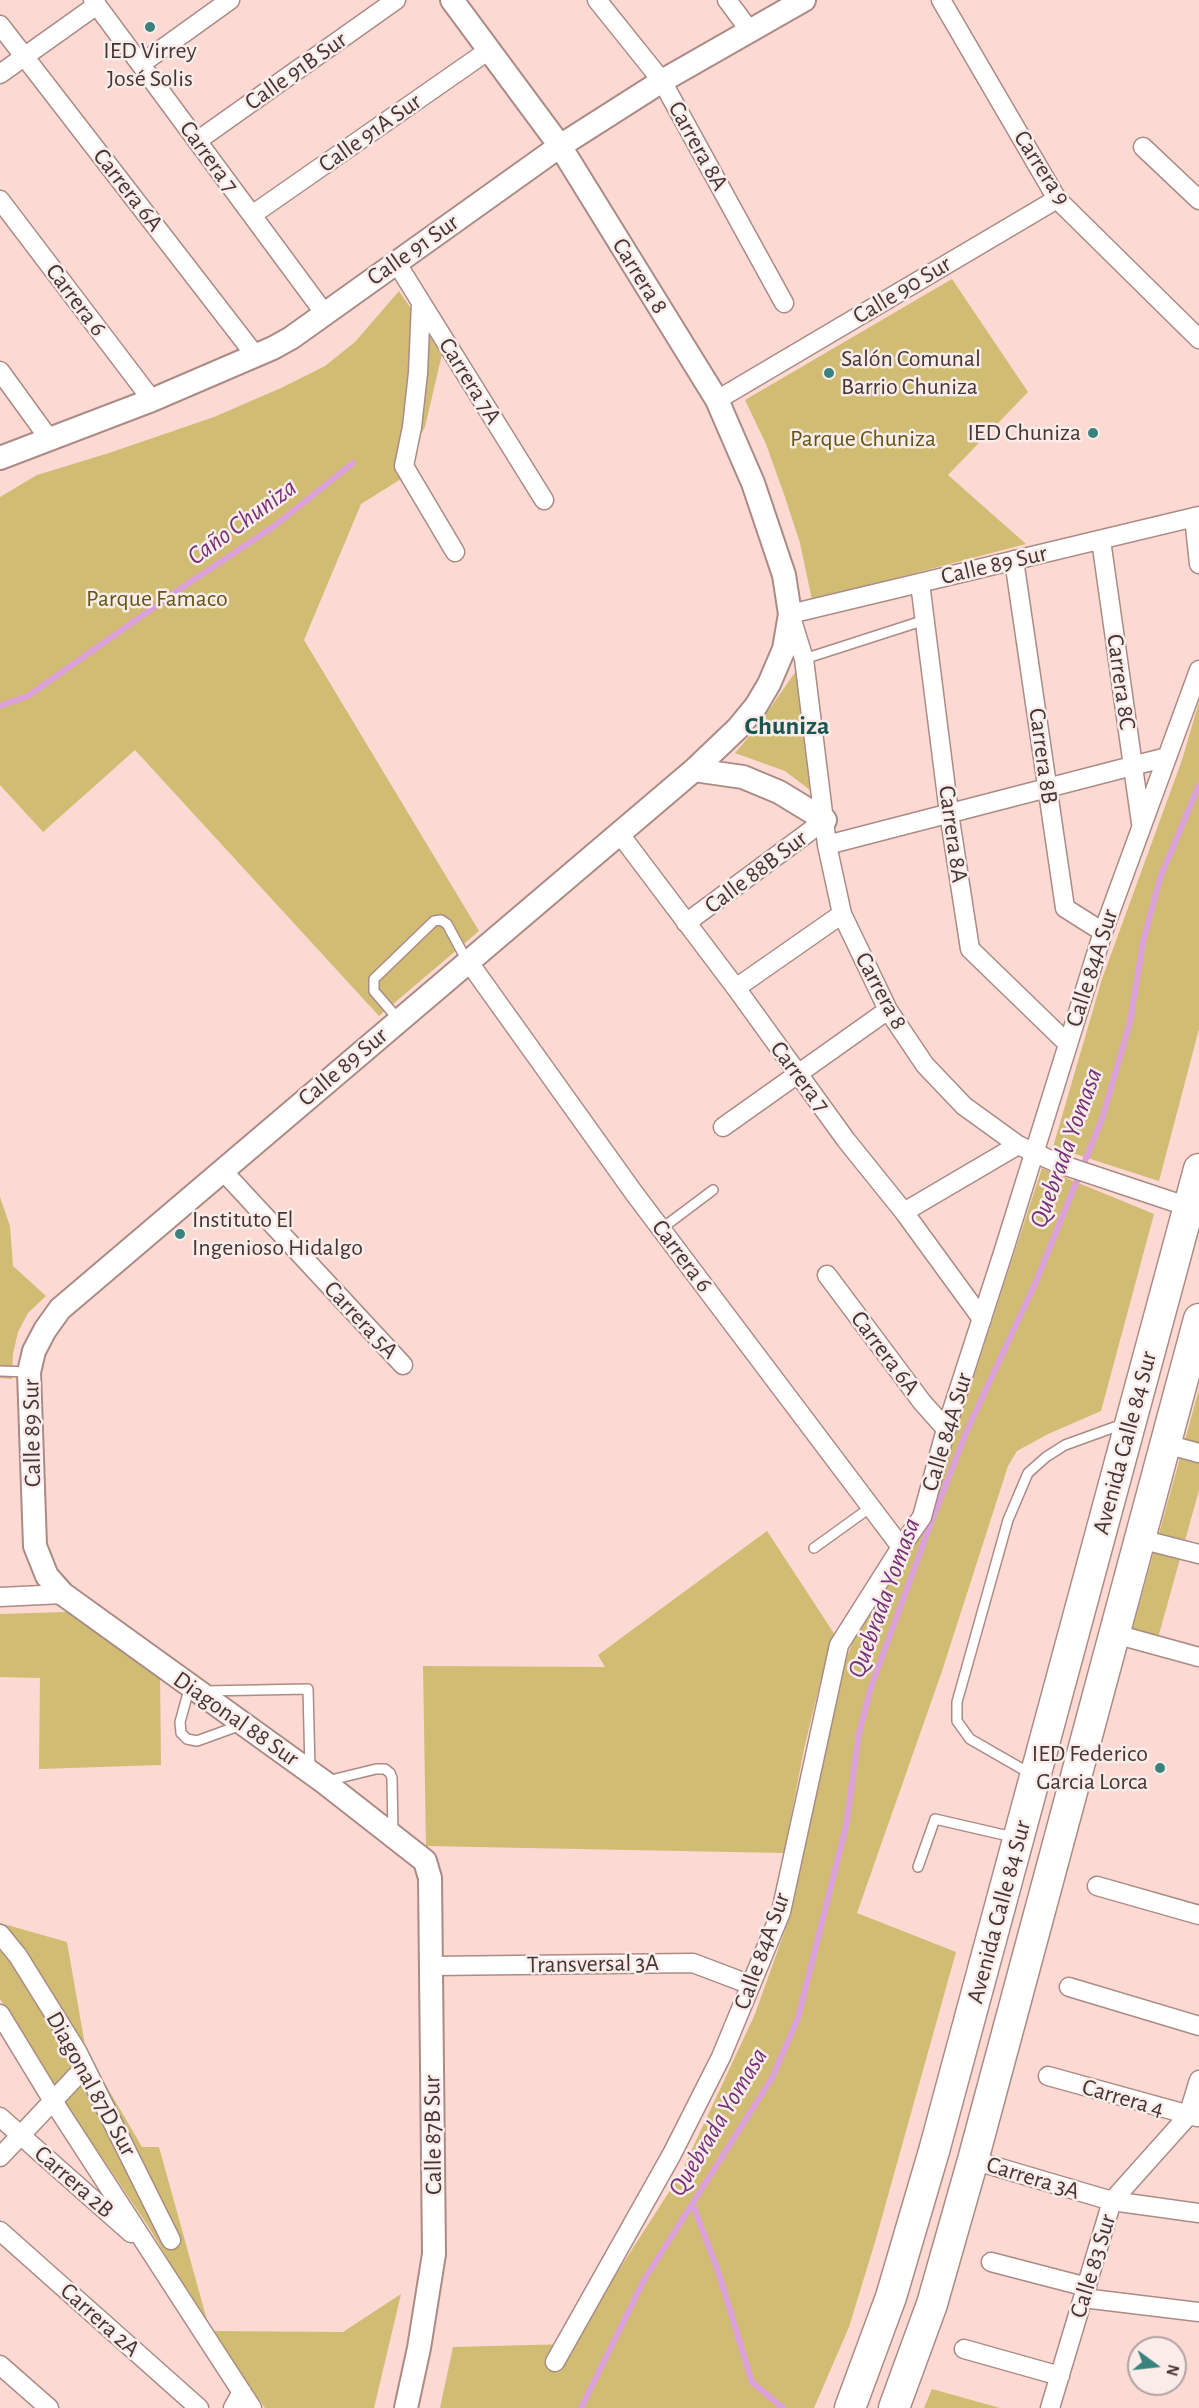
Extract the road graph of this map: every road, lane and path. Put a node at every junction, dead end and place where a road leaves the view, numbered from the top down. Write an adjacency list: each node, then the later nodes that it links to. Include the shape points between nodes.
1 (230, 0): 13 (street)
2 (396, 0): 16 (street, Calle 91B Sur)
3 (452, 0): 11 (street, Carrera 8)
4 (597, 0): 15 (street, Carrera 8A)
5 (727, 0): 10 (street)
6 (804, 0): 10 (street, Calle 91 Sur)
7 (941, 0): 19 (street, Carrera 9)
8 (95, 3): 12 (street); 13 (street, Carrera 7)
9 (0, 25): 12 (street, Carrera 6A)
10 (750, 31): 15 (street, Calle 91 Sur)
11 (489, 50): 17 (street, Carrera 8); 22 (street, Calle 91A Sur)
12 (25, 57): 14 (street); 28 (street, Carrera 6A)
13 (141, 64): 16 (street, Carrera 7)
14 (0, 74)
15 (662, 81): 17 (street, Calle 91 Sur); 25 (street, Carrera 8A)
16 (197, 141): 22 (street, Carrera 7)
17 (560, 146): 23 (street, Calle 91 Sur); 31 (street, Carrera 8)
18 (1143, 147): 21 (street)
19 (1057, 199): 27 (street, Carrera 9); 31 (street, Calle 90 Sur)
20 (0, 200): 30 (street, Carrera 6)
21 (1199, 200)
22 (252, 215): 26 (street, Carrera 7)
23 (396, 262): 24 (street, Carrera 7A); 26 (street, Calle 91 Sur)
24 (421, 303): 34 (street, Carrera 7A); 37 (street, via 418,373 404,466)
25 (784, 303)
26 (324, 314): 28 (street, Calle 91 Sur, via 291,338)
27 (1199, 339)
28 (255, 355): 30 (street, Calle 91 Sur)
29 (0, 371): 32 (street)
30 (152, 400): 32 (street, Calle 91 Sur)
31 (717, 400): 40 (street, Carrera 8, via 753,483)
32 (50, 440): 33 (street, Calle 91 Sur)
33 (0, 458)
34 (544, 500)
35 (1196, 517): 36 (street, Calle 89 Sur); 39 (street)
36 (1101, 540): 38 (street, Calle 89 Sur); 47 (street, Carrera 8C)
37 (455, 552)
38 (1014, 560): 41 (street, Calle 89 Sur); 49 (street, Carrera 8B)
39 (1199, 564)
40 (784, 575): 42 (street, Calle 89 Sur)
41 (920, 583): 42 (street, Calle 89 Sur); 43 (street, Carrera 8A)
42 (790, 614): 44 (street, Carrera 8); 48 (street, Calle 89 Sur, via 784,649 756,706)
43 (925, 620): 44 (lane); 50 (street, Carrera 8A)
44 (804, 659): 51 (street, Carrera 8)
45 (1199, 670): 46 (street, Calle 84A Sur)
46 (1167, 757): 47 (street, Calle 88B Sur); 52 (street, Calle 84A Sur)
47 (1133, 766): 49 (street, Calle 88B Sur); 52 (street, Carrera 8C)
48 (694, 770): 51 (street, via 743,777 779,792); 53 (street, Calle 89 Sur)
49 (1047, 788): 50 (street, Calle 88B Sur); 57 (street, Carrera 8B, via 1065,908)
50 (949, 813): 54 (street, Calle 88B Sur); 62 (street, Carrera 8A, via 970,949)
51 (825, 820): 54 (street, Carrera 8); 56 (street, Calle 88B Sur)
52 (1142, 824): 57 (street, Calle 84A Sur)
53 (619, 833): 56 (street, Carrera 7); 58 (street, Calle 89 Sur)
54 (827, 844): 55 (street, Carrera 8)
55 (842, 914): 59 (street); 60 (street, Carrera 8)
56 (686, 923): 59 (street, Carrera 7)
57 (1103, 932): 62 (street, Calle 84A Sur)
58 (468, 961): 61 (street, Calle 89 Sur); 61 (lane, via 447,924 434,921 374,979 374,991); 72 (street, Carrera 6)
59 (736, 988): 63 (street, Carrera 7)
60 (888, 1010): 63 (street); 65 (street, Carrera 8, via 925,1065 964,1107)
61 (399, 1020): 68 (street, Calle 89 Sur)
62 (1068, 1044): 66 (street, Calle 84A Sur)
63 (799, 1073): 64 (street); 71 (street, Carrera 7)
64 (723, 1127)
65 (1018, 1145): 66 (street, Carrera 8); 71 (street)
66 (1035, 1154): 70 (street, Carrera 8); 74 (street, Calle 84A Sur)
67 (1199, 1169): 70 (highway, Avenida Calle 84 Sur)
68 (222, 1170): 76 (street, Carrera 5A); 78 (street, Calle 89 Sur, via 60,1309 39,1340)
69 (713, 1190): 72 (lane)
70 (1189, 1207): 79 (highway, Avenida Calle 84 Sur)
71 (904, 1212): 74 (street, Carrera 7)
72 (661, 1229): 83 (street, Carrera 6)
73 (827, 1275): 80 (street, Carrera 6A)
74 (982, 1319): 80 (street, Calle 84A Sur)
75 (1197, 1336): 81 (highway, Avenida Calle 84 Sur)
76 (403, 1365)
77 (0, 1371): 78 (lane)
78 (29, 1372): 88 (street, Calle 89 Sur, via 35,1546)
79 (1131, 1421): 96 (highway, Avenida Calle 84 Sur); 96 (lane, via 1065,1445 1028,1473 1008,1520 957,1702 957,1721 970,1739)
80 (946, 1429): 85 (street, Calle 84A Sur, via 922,1517)
81 (1166, 1444): 82 (street); 84 (highway, Avenida Calle 84 Sur)
82 (1199, 1453)
83 (871, 1507): 85 (street, Carrera 6); 86 (lane)
84 (1140, 1539): 87 (street); 91 (highway, Avenida Calle 84 Sur)
85 (900, 1547): 105 (street, Calle 84A Sur, via 838,1645 781,1912)
86 (814, 1548)
87 (1199, 1554)
88 (47, 1576): 89 (street, Diagonal 88 Sur)
89 (63, 1594): 90 (street); 93 (street, Diagonal 88 Sur)
90 (0, 1597)
91 (1114, 1634): 92 (street); 117 (highway, Avenida Calle 84 Sur)
92 (1199, 1657)
93 (193, 1689): 94 (street, Diagonal 88 Sur); 94 (lane, via 180,1722 187,1739 197,1741); 95 (lane, via 308,1689)
94 (243, 1724): 95 (street, Diagonal 88 Sur)
95 (317, 1777): 97 (street, Diagonal 88 Sur); 97 (lane, via 376,1769 390,1773)
96 (1035, 1777): 98 (highway, Avenida Calle 84 Sur)
97 (393, 1835): 99 (street, Diagonal 88 Sur)
98 (1018, 1838): 100 (lane, via 935,1819); 135 (highway, Avenida Calle 84 Sur, via 912,2230)
99 (425, 1861): 104 (street, Calle 87B Sur, via 430,1878)
100 (918, 1867)
101 (1097, 1886): 102 (street)
102 (1199, 1915)
103 (0, 1935): 109 (street, Diagonal 87D Sur, via 18,1956)
104 (431, 1966): 105 (street, Transversal 3A, via 693,1963); 134 (street, Calle 87B Sur, via 434,2254)
105 (751, 1985): 127 (street, Calle 84A Sur, via 721,2057 672,2154)
106 (1069, 1987): 108 (street)
107 (0, 2014): 112 (street)
108 (1199, 2026)
109 (85, 2067): 112 (street); 121 (street, Diagonal 87D Sur)
110 (1048, 2076): 114 (street, Carrera 4)
111 (1199, 2080): 114 (street, Calle 83 Sur)
112 (53, 2101): 115 (street); 122 (street, Diagonal 87D Sur)
113 (0, 2117): 115 (street, Carrera 2B)
114 (1193, 2117): 118 (street, Calle 83 Sur)
115 (21, 2135): 116 (street); 122 (street, Carrera 2B)
116 (0, 2157)
117 (973, 2160): 118 (street, Carrera 3A); 136 (highway, Avenida Calle 84 Sur, via 932,2304)
118 (1112, 2201): 119 (street, Carrera 3A); 124 (street, Calle 83 Sur)
119 (1199, 2213)
120 (0, 2231): 132 (street, Carrera 2A)
121 (171, 2240)
122 (148, 2248): 130 (street, Diagonal 87D Sur)
123 (991, 2262): 124 (street)
124 (1085, 2292): 125 (street); 129 (street, Calle 83 Sur)
125 (1199, 2312)
126 (964, 2349): 129 (street)
127 (555, 2362)
128 (0, 2365): 131 (street)
129 (1060, 2376): 137 (street, Calle 83 Sur)
130 (237, 2400): 133 (street)
131 (49, 2408)
132 (199, 2408)
133 (252, 2408)
134 (405, 2408)
135 (850, 2408)
136 (894, 2408)
137 (1050, 2408)

